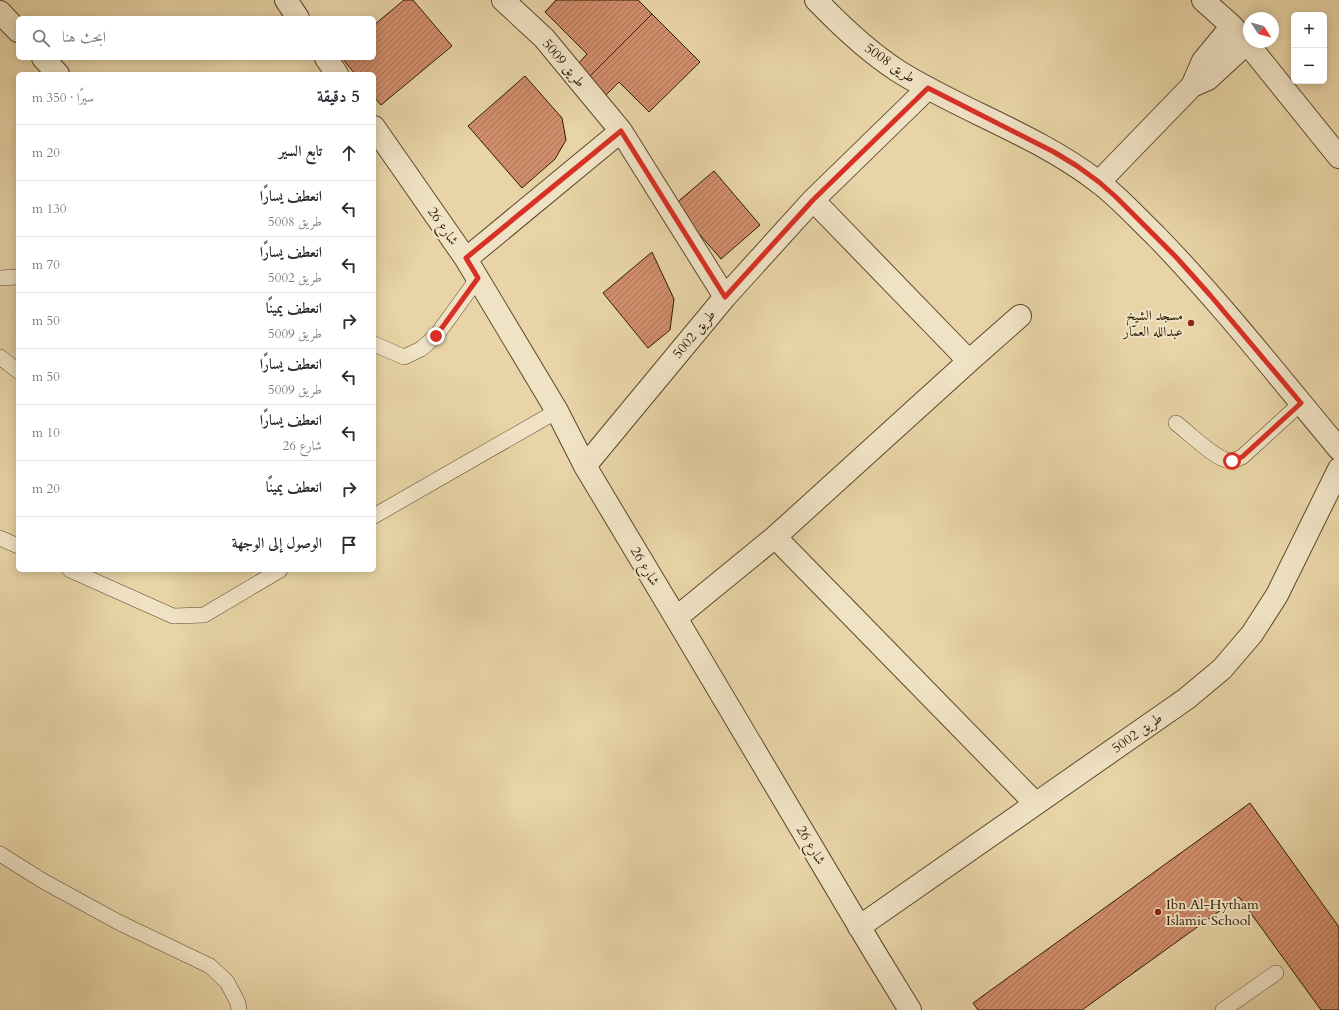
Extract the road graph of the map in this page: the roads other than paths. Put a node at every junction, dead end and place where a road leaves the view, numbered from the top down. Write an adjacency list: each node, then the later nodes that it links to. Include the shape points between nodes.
1 (286, 0): 6 (street)
2 (503, 0): 19 (street, طريق 5009, via 544,38)
3 (816, 0): 17 (street, طريق 5008, via 868,50)
4 (1203, 0): 7 (street)
5 (0, 12): 8 (street)
6 (297, 16)
7 (1232, 26): 9 (street); 16 (street, via 1203,61)
8 (16, 29)
9 (1243, 38)
10 (1243, 47): 16 (street, via 1208,79)
11 (1251, 48): 20 (street)
12 (45, 60): 14 (street)
13 (327, 60): 15 (street)
14 (56, 72)
15 (336, 72)
16 (1192, 86): 21 (street)
17 (928, 88): 21 (street, طريق 5008, via 1054,152); 22 (street, طريق 5002)
18 (376, 129): 23 (street, شارع 26)
19 (621, 131): 23 (street); 27 (street, طريق 5009)
20 (1336, 145)
21 (1099, 182): 33 (street, طريق 5008, via 1176,257)
22 (813, 200): 27 (street, طريق 5002); 31 (street)
23 (466, 258): 26 (street, شارع 26)
24 (16, 277): 25 (lane)
25 (0, 278)
26 (478, 278): 29 (lane, via 436,336 420,349 404,357); 34 (street, شارع 26)
27 (725, 297): 37 (street, طريق 5002)
28 (1020, 316): 31 (street)
29 (376, 345)
30 (0, 358): 32 (lane)
31 (969, 361): 40 (street)
32 (16, 370)
33 (1301, 403): 35 (lane, via 1242,457 1232,461 1213,453); 36 (street, طريق 5008)
34 (557, 411): 37 (street, شارع 26); 39 (lane)
35 (1176, 423)
36 (1339, 449)
37 (585, 466): 45 (street, شارع 26)
38 (1339, 469): 46 (street, طريق 5002, via 1277,595 1252,634 1222,669 1186,699)
39 (376, 515)
40 (775, 537): 45 (street); 46 (street)
41 (0, 538): 42 (lane)
42 (16, 545)
43 (74, 572): 44 (lane, via 173,616 204,615)
44 (277, 572)
45 (676, 618): 48 (street, شارع 26)
46 (1035, 804): 48 (street, طريق 5002)
47 (0, 854): 50 (lane, via 118,922 210,966 227,982)
48 (859, 926): 51 (street, شارع 26)
49 (1276, 973): 52 (lane)
50 (239, 1010)
51 (910, 1010)
52 (1223, 1010)

